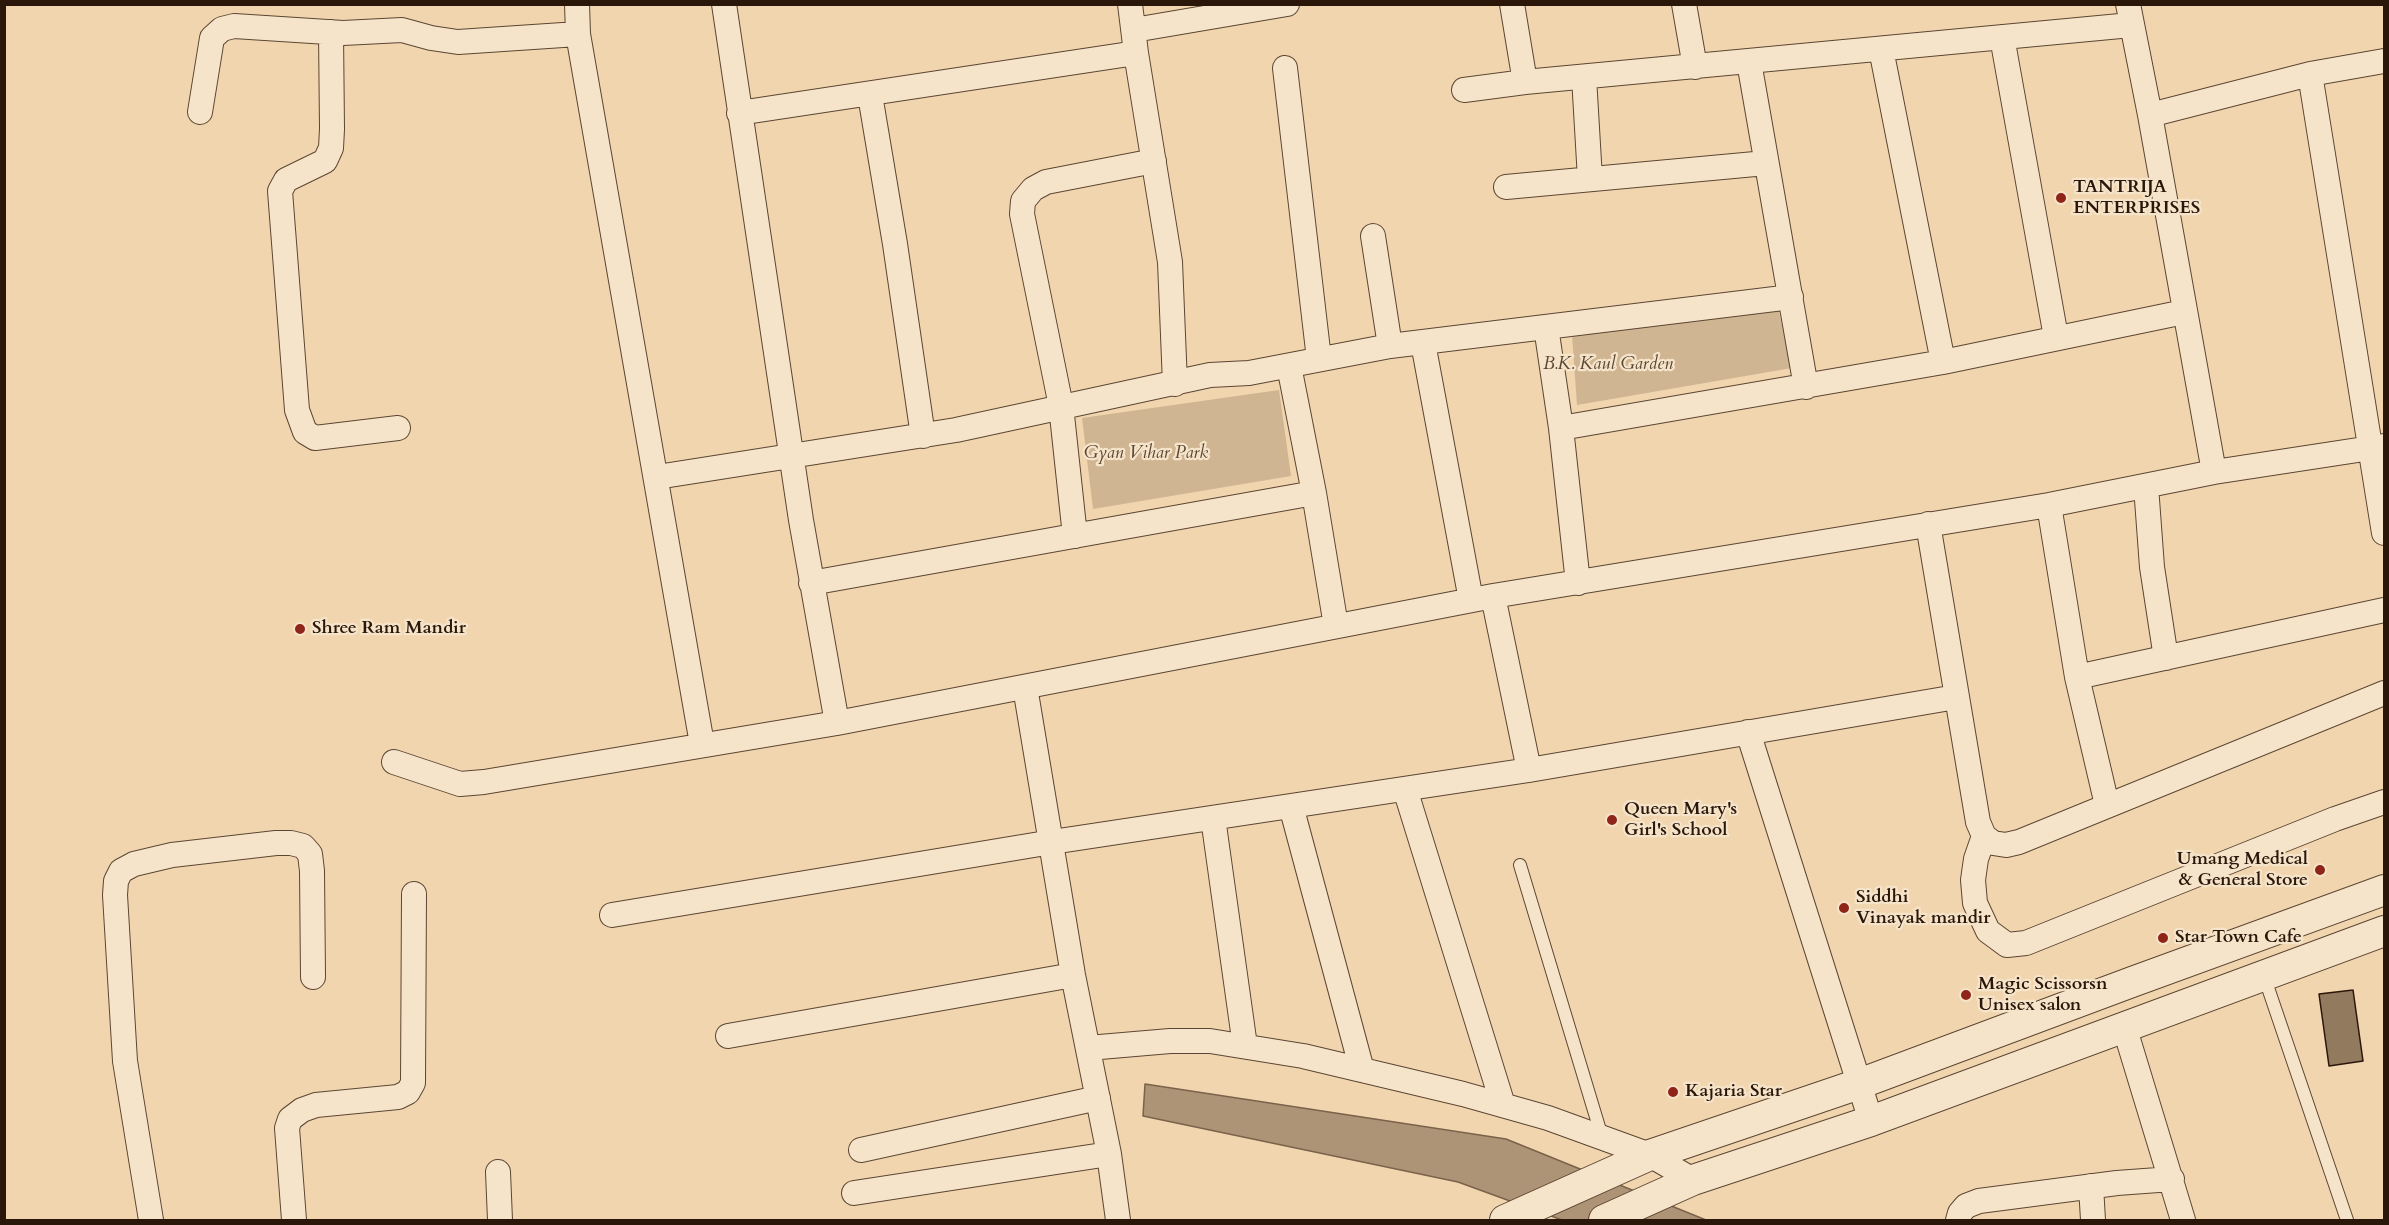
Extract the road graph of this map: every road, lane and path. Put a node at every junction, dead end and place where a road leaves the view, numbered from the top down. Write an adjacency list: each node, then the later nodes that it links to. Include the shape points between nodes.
1 (576, 4): 9 (street)
2 (724, 4): 23 (street)
3 (1130, 4): 11 (street)
4 (1287, 4): 11 (street)
5 (1512, 4): 19 (street)
6 (1684, 4): 15 (street)
7 (2129, 15): 10 (street); 24 (street)
8 (331, 32): 9 (street, via 402,30 458,42); 22 (street, via 234,26 222,29 212,38); 42 (street, via 330,148 325,161 286,180 280,191 297,410 306,432 315,438)
9 (578, 34): 48 (street)
10 (2002, 37): 12 (street); 33 (street)
11 (1135, 41): 21 (street); 25 (street)
12 (1881, 49): 13 (street); 37 (street)
13 (1749, 62): 15 (street); 26 (street)
14 (2385, 62): 17 (street)
15 (1695, 67): 18 (street)
16 (1285, 68): 36 (street)
17 (2310, 74): 24 (street); 45 (street)
18 (1584, 77): 19 (street); 27 (street)
19 (1525, 82): 20 (street)
20 (1464, 90)
21 (870, 94): 23 (street); 44 (street)
22 (200, 112)
23 (739, 113): 46 (street)
24 (2150, 115): 31 (street)
25 (1154, 162): 39 (street, via 1170,262); 41 (street, via 1046,182 1023,201 1022,214)
26 (1766, 163): 27 (street); 30 (street)
27 (1590, 179): 28 (street)
28 (1506, 187)
29 (1373, 236): 35 (street)
30 (1791, 297): 32 (street); 40 (street)
31 (2184, 312): 33 (street); 47 (street)
32 (1546, 327): 34 (street); 43 (street)
33 (2056, 337): 37 (street)
34 (1423, 343): 35 (street); 57 (street)
35 (1390, 346): 36 (street)
36 (1319, 358): 38 (street)
37 (1943, 362): 40 (street)
38 (1289, 366): 39 (street, via 1210,375); 50 (street)
39 (1174, 384): 41 (street)
40 (1806, 387): 43 (street)
41 (1061, 406): 44 (street); 54 (street)
42 (398, 428)
43 (1561, 428): 56 (street)
44 (923, 436): 46 (street)
45 (2377, 448): 47 (street); 53 (street)
46 (791, 456): 48 (street); 55 (street)
47 (2214, 472): 49 (street)
48 (657, 477): 67 (street)
49 (2146, 486): 51 (street); 60 (street, via 2152,567)
50 (1314, 493): 54 (street); 59 (street)
51 (2049, 505): 52 (street); 61 (street)
52 (1928, 524): 56 (street); 64 (street)
53 (2385, 532)
54 (1075, 536): 55 (street)
55 (812, 583): 65 (street)
56 (1578, 583): 57 (street)
57 (1482, 598): 59 (street); 69 (street)
58 (2385, 610): 60 (street)
59 (1336, 626): 62 (street)
60 (2166, 658): 61 (street)
61 (2078, 677): 72 (street)
62 (1025, 687): 65 (street); 76 (street)
63 (2385, 693): 72 (street)
64 (1956, 697): 66 (street); 75 (street, via 1978,822)
65 (837, 723): 67 (street)
66 (1748, 732): 69 (street); 90 (street)
67 (702, 744): 68 (street, via 460,784)
68 (394, 762)
69 (1529, 770): 70 (street)
70 (1405, 789): 73 (street); 92 (street)
71 (2385, 802): 75 (street, via 2026,943 2007,945 1988,931 1976,903 1973,880)
72 (2107, 805): 75 (street, via 2019,842 1993,843)
73 (1291, 806): 74 (street); 89 (street)
74 (1213, 818): 76 (street); 87 (street)
75 (1984, 836)
76 (1052, 842): 80 (street); 82 (street)
77 (1520, 865): 94 (lane)
78 (2385, 890): 90 (street)
79 (414, 894): 105 (street, via 413,1083 408,1092 398,1097 316,1105 290,1119 287,1128)
80 (612, 915)
81 (2385, 932): 83 (street)
82 (1073, 975): 86 (street); 88 (street)
83 (2264, 975): 85 (street); 112 (lane)
84 (313, 978): 104 (street, via 312,871 310,854 303,846 276,843 172,855 134,864 122,871 115,895 125,1061)
85 (2124, 1026): 93 (street); 99 (street)
86 (728, 1036)
87 (1245, 1046): 88 (street, via 1170,1041); 89 (street)
88 (1088, 1048): 91 (street)
89 (1362, 1070): 92 (street)
90 (1859, 1084): 93 (street); 97 (street)
91 (1099, 1102): 95 (street); 96 (street)
92 (1503, 1105): 94 (street)
93 (1871, 1121): 100 (street)
94 (1602, 1138): 97 (street)
95 (1107, 1147): 102 (street); 107 (street)
96 (861, 1150)
97 (1639, 1161): 100 (street); 103 (street)
98 (498, 1172): 106 (street)
99 (2172, 1179): 101 (street); 111 (street)
100 (1684, 1184): 108 (street)
101 (2091, 1186): 109 (street, via 1979,1201 1966,1206); 110 (street)
102 (854, 1193)
103 (1510, 1219)
104 (151, 1221)
105 (294, 1221)
106 (500, 1221)
107 (1118, 1221)
108 (1604, 1221)
109 (1958, 1221)
110 (2093, 1221)
111 (2183, 1221)
112 (2347, 1221)

